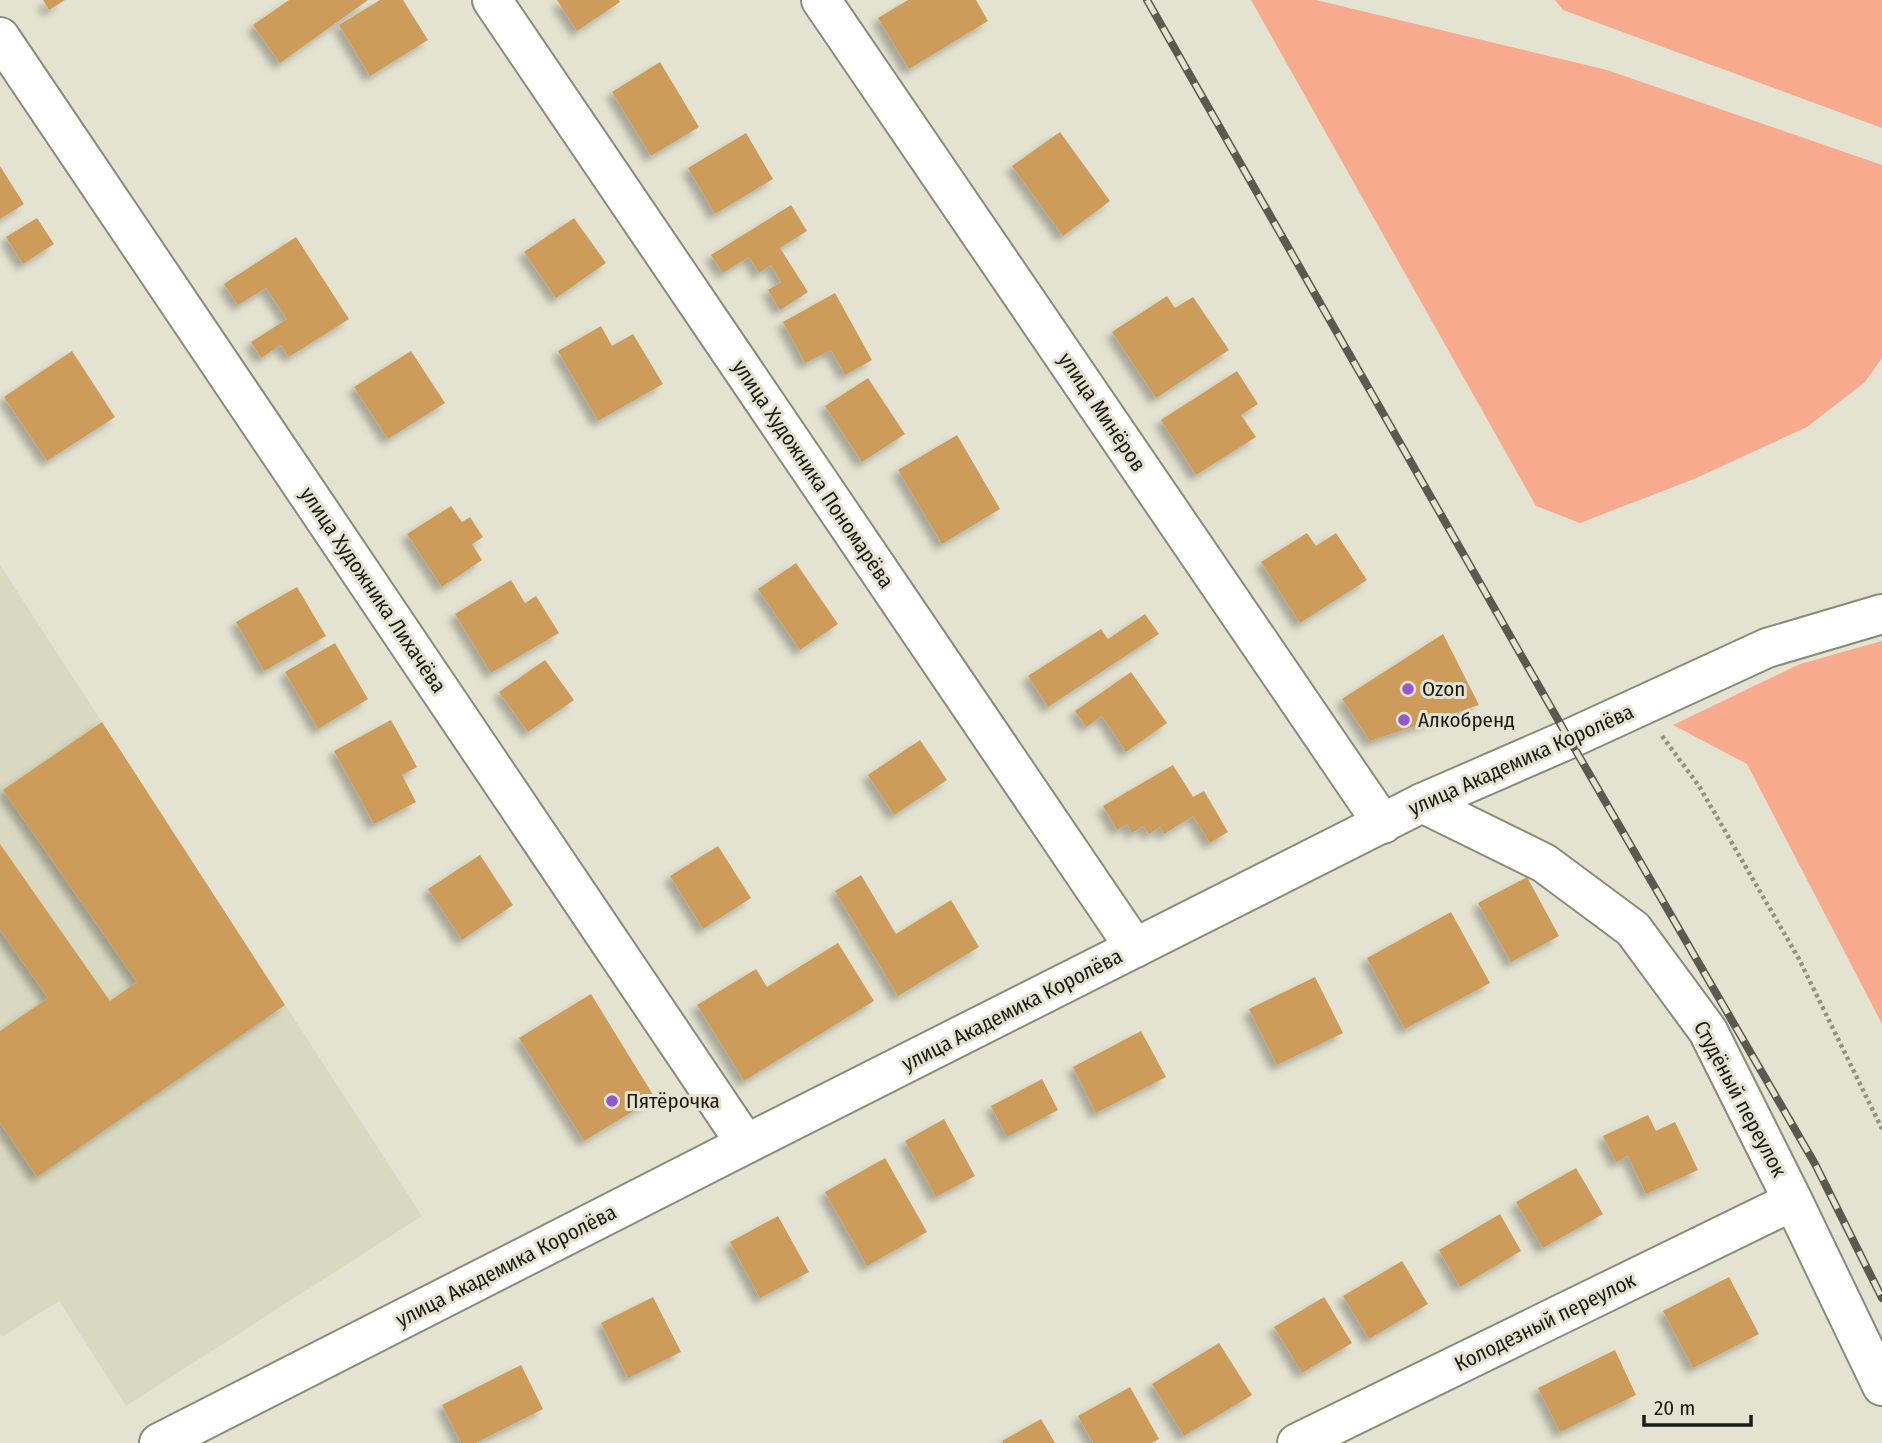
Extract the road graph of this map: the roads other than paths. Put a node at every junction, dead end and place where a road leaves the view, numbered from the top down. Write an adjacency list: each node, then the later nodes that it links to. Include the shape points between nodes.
1 (492, 0): 7 (street, улица Художника Пономарёва)
2 (821, 0): 6 (street, улица Минёров)
3 (0, 37): 8 (street, улица Художника Лихачёва)
4 (1882, 614): 5 (street, улица Академика Королёва, via 1767,648)
5 (1423, 803): 6 (street, улица Академика Королёва); 9 (street, Студёный переулок, via 1544,863 1633,929 1708,1031)
6 (1383, 824): 7 (street, улица Академика Королёва)
7 (1135, 948): 8 (street, улица Академика Королёва)
8 (746, 1144): 11 (street, улица Академика Королёва)
9 (1793, 1201): 10 (street, Студёный переулок); 12 (street, Колодезный переулок)
10 (1882, 1386)
11 (159, 1443)
12 (1297, 1443)

